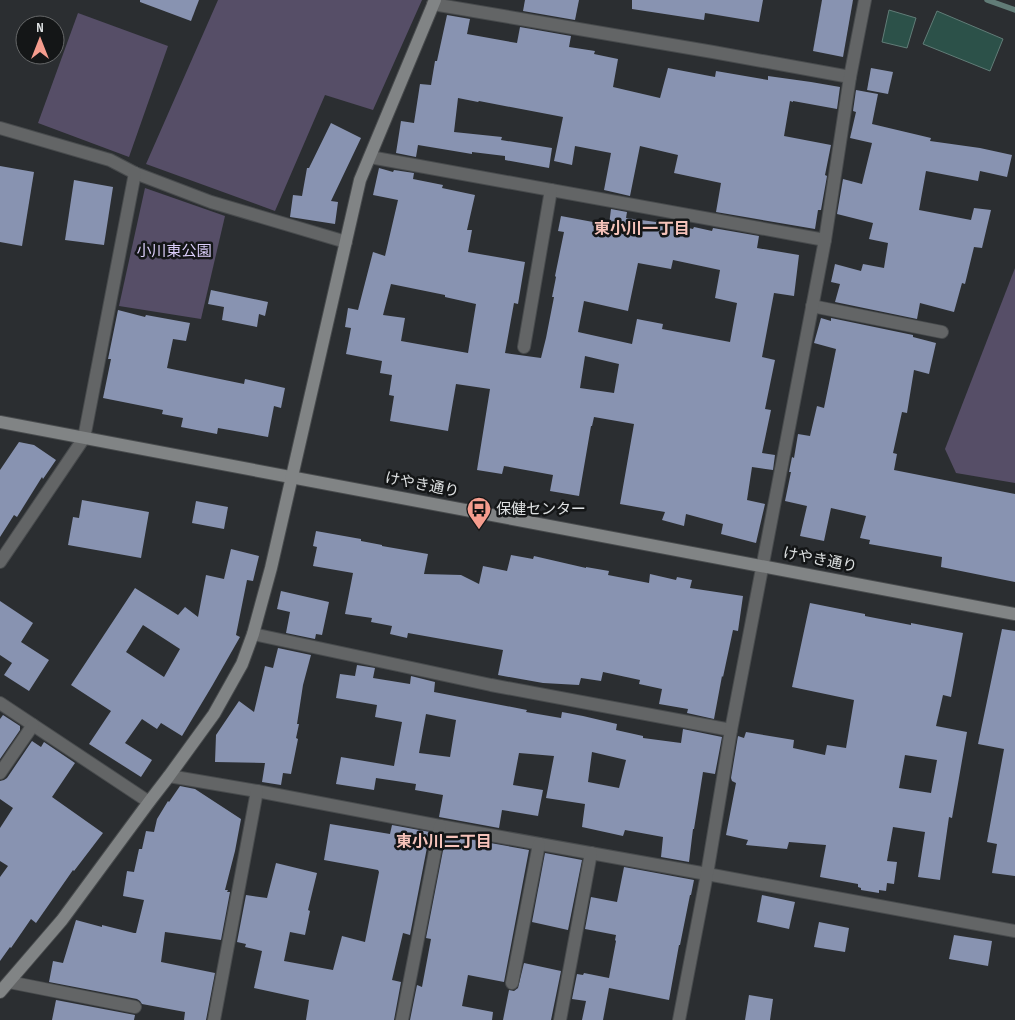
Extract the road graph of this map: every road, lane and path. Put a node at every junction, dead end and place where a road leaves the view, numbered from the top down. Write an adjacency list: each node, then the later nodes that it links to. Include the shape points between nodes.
1 (865, 0): 3 (street)
2 (434, 2): 3 (street); 5 (street)
3 (850, 77): 8 (street)
4 (0, 128): 6 (street, via 110,160)
5 (370, 157): 7 (street); 9 (street, via 360,180)
6 (135, 173): 9 (street, via 211,202); 14 (street)
7 (551, 190): 8 (street); 12 (street)
8 (825, 240): 10 (street)
9 (346, 242): 15 (street)
10 (812, 306): 11 (street); 17 (street)
11 (942, 332)
12 (524, 348)
13 (0, 422): 14 (street, けやき通り)
14 (84, 438): 15 (street, けやき通り); 16 (street)
15 (292, 477): 17 (street, けやき通り); 19 (street)
16 (0, 562)
17 (762, 566): 18 (street, けやき通り); 22 (street)
18 (1015, 614)
19 (253, 634): 22 (street, via 491,685); 24 (street, via 242,664 214,714)
20 (0, 703): 21 (street)
21 (33, 725): 23 (street); 26 (street)
22 (731, 730): 30 (street)
23 (0, 773)
24 (169, 776): 25 (street); 26 (street)
25 (256, 791): 27 (street); 36 (street)
26 (149, 802): 32 (street, via 62,920)
27 (440, 826): 28 (street); 37 (street)
28 (539, 844): 29 (street); 33 (street)
29 (591, 853): 30 (street); 38 (street)
30 (707, 874): 31 (street); 39 (street)
31 (1015, 931)
32 (9, 982): 34 (street); 35 (street)
33 (512, 983)
34 (0, 992)
35 (135, 1007)
36 (214, 1020)
37 (402, 1020)
38 (560, 1020)
39 (679, 1020)

